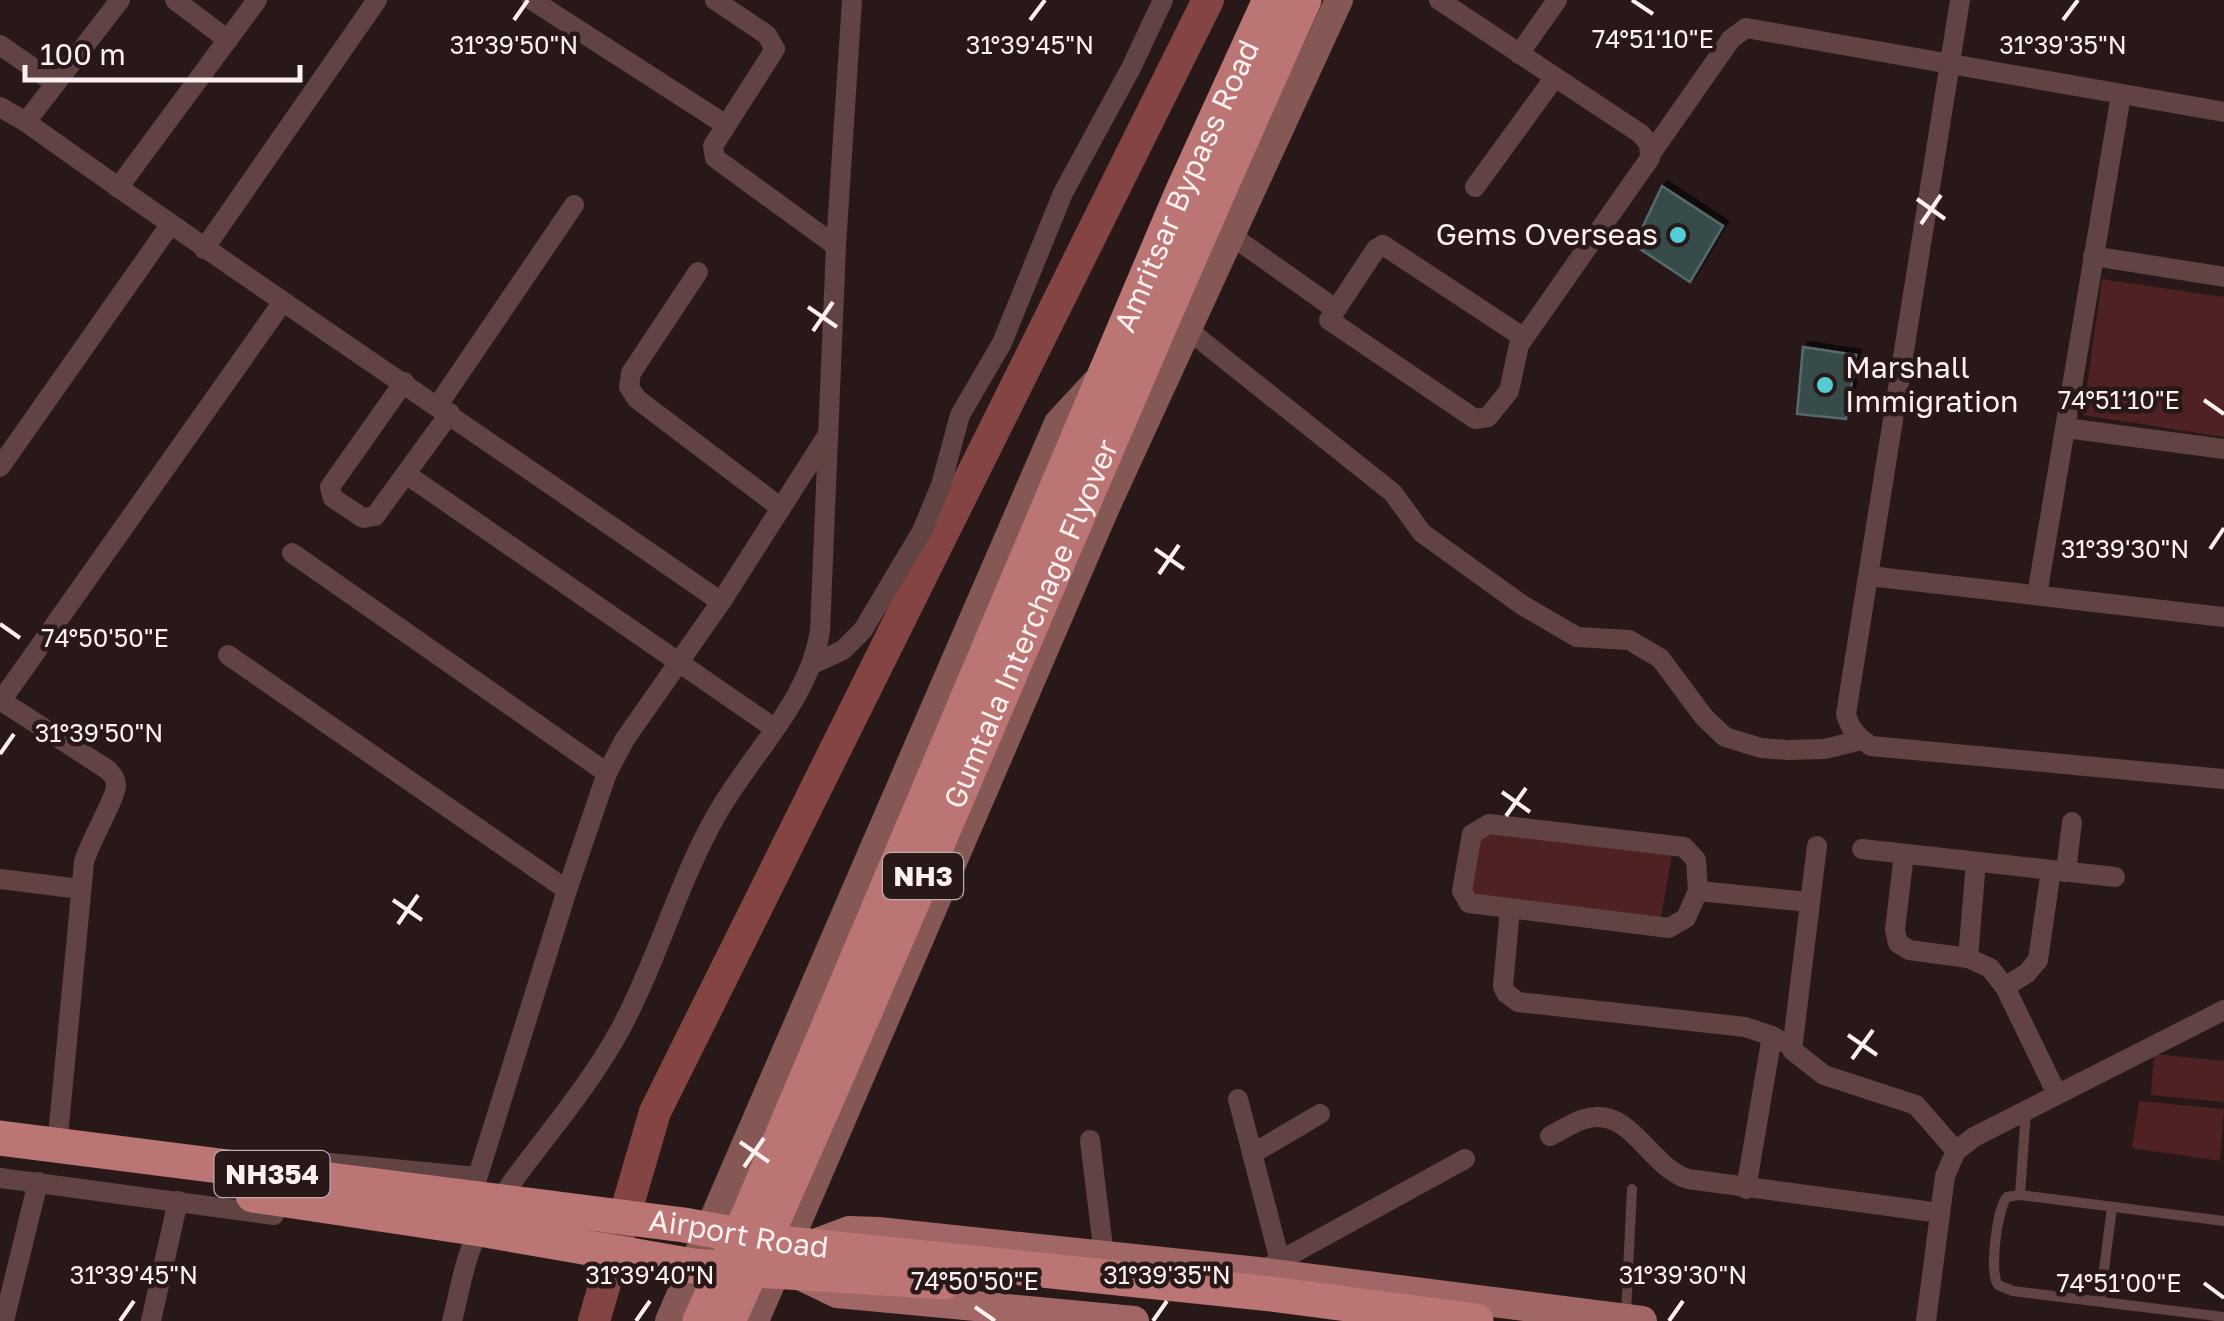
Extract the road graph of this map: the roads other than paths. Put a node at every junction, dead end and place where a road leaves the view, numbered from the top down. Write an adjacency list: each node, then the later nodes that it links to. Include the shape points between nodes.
1 (120, 0): 20 (street)
2 (174, 0): 15 (street)
3 (257, 0): 15 (street)
4 (377, 0): 33 (street)
5 (532, 0): 25 (street)
6 (716, 0): 25 (street, via 768,34 775,49)
7 (852, 0): 32 (street)
8 (1164, 0): 58 (street, via 1063,193 1002,343 960,416 922,531 863,630 836,655)
9 (1270, 0): 41 (highway, Amritsar Bypass Road / NH3)
10 (1304, 0): 42 (highway, Amritsar Bypass Road / NH3, via 1211,205)
11 (1340, 0): 31 (street)
12 (1439, 0): 17 (street)
13 (1557, 0): 17 (street)
14 (1960, 0): 18 (street)
15 (228, 40): 27 (street)
16 (0, 45): 20 (street)
17 (1519, 54): 19 (street)
18 (1952, 66): 21 (street); 26 (street, via 1746,28 1731,39); 52 (street)
19 (1554, 77): 26 (street, via 1641,134); 28 (street)
20 (54, 84): 24 (street)
21 (2121, 95): 23 (street); 34 (street)
22 (0, 107): 24 (street)
23 (2224, 112)
24 (26, 122): 27 (street)
25 (726, 126): 32 (street, via 713,146 718,162)
26 (1652, 152): 40 (street)
27 (118, 188): 30 (street)
28 (1475, 188)
29 (574, 205): 44 (street)
30 (170, 225): 33 (street); 48 (street)
31 (1229, 234): 38 (street); 39 (street)
32 (836, 246): 46 (street)
33 (204, 249): 37 (street)
34 (2093, 256): 36 (street); 45 (street)
35 (698, 272): 50 (street, via 631,373 629,387)
36 (2224, 277)
37 (282, 303): 43 (street); 59 (street)
38 (1334, 308): 40 (street, via 1382,246); 40 (street, via 1332,325 1479,420 1509,390)
39 (1186, 329): 42 (street); 61 (street, via 1393,493 1422,532 1522,605 1577,637 1629,640 1660,658 1725,737 1787,750)
40 (1524, 338)
41 (1106, 372): 106 (street, via 1058,422); 118 (highway, Gumtala Interchage Flyover / NH3)
42 (1155, 372): 108 (street, via 1106,507); 119 (highway, Gumtala Interchage Flyover / NH3, via 1117,430)
43 (404, 382): 44 (street); 49 (street, via 329,491 369,519)
44 (444, 409): 49 (street); 54 (street)
45 (2066, 428): 47 (street); 53 (street)
46 (828, 434): 50 (street); 58 (street)
47 (2224, 449)
48 (0, 467)
49 (406, 474): 57 (street)
50 (781, 508): 54 (street)
51 (292, 553): 62 (street)
52 (1869, 576): 53 (street); 61 (street, via 1846,714)
53 (2037, 595): 55 (street)
54 (721, 602): 57 (street)
55 (2224, 617)
56 (228, 655): 73 (street)
57 (680, 663): 60 (street); 62 (street)
58 (813, 664): 60 (street)
59 (1, 701): 72 (street, via 113,776 116,791 88,846)
60 (774, 728): 102 (street, via 694,858 621,1028 595,1072)
61 (1860, 740): 63 (street)
62 (607, 773): 73 (street)
63 (2224, 779)
64 (2072, 822): 69 (street)
65 (1817, 846): 75 (street)
66 (1862, 849): 67 (street)
67 (1904, 854): 68 (street); 77 (street, via 1898,943)
68 (1976, 862): 69 (street); 77 (street)
69 (2058, 871): 70 (street); 78 (street, via 2038,960)
70 (2115, 877)
71 (0, 879): 72 (street)
72 (80, 889): 87 (street)
73 (567, 890): 102 (street)
74 (1698, 891): 75 (street); 76 (street, via 1686,918 1669,928); 76 (street, via 1696,860 1684,848 1484,824 1472,834 1462,896)
75 (1809, 902): 81 (street)
76 (1510, 909): 80 (street, via 1503,986 1518,1002 1745,1027)
77 (1968, 958): 78 (street, via 1990,968)
78 (2005, 987): 82 (street)
79 (2224, 1010): 82 (street)
80 (1772, 1036): 81 (street); 97 (street)
81 (1792, 1050): 91 (street, via 1824,1075 1916,1105)
82 (2057, 1094): 84 (street)
83 (1238, 1099): 92 (street)
84 (2026, 1110): 91 (street); 99 (lane)
85 (1320, 1114): 92 (street)
86 (0, 1129): 87 (street)
87 (58, 1136): 102 (street)
88 (1550, 1136): 97 (street, via 1581,1120 1606,1118 1628,1129 1676,1175)
89 (0, 1138): 102 (highway, Airport Road / NH354)
90 (1090, 1140): 107 (street)
91 (1956, 1151): 103 (street)
92 (1252, 1154): 110 (street)
93 (1465, 1159): 110 (street)
94 (0, 1160): 102 (highway, Airport Road / NH354)
95 (0, 1178): 96 (street)
96 (38, 1182): 100 (street); 114 (street)
97 (1746, 1188): 103 (street)
98 (1632, 1189): 113 (lane)
99 (2020, 1195): 101 (lane); 111 (lane, via 2002,1202 1993,1280 2004,1289)
100 (178, 1201): 102 (street); 115 (street)
101 (2112, 1206): 104 (lane); 111 (lane)
102 (481, 1210): 105 (highway, Airport Road / NH354); 116 (street)
103 (1940, 1212): 124 (street)
104 (2224, 1221)
105 (541, 1223): 106 (highway, Airport Road / NH354); 109 (highway, Airport Road / NH354)
106 (697, 1227): 108 (highway, Airport Road / NH354); 109 (street)
107 (1104, 1256): 108 (main road, via 849,1231); 110 (main road)
108 (794, 1259): 109 (highway, Airport Road / NH354); 120 (street); 121 (main road, via 837,1293); 122 (highway, Airport Road / NH354); 123 (highway, Airport Road / NH354, via 1272,1294)
109 (682, 1263): 117 (street)
110 (1269, 1267): 113 (main road)
111 (2100, 1302): 112 (lane)
112 (2224, 1317)
113 (1634, 1320)
114 (4, 1321)
115 (151, 1321)
116 (452, 1321)
117 (668, 1321)
118 (700, 1321)
119 (728, 1321)
120 (755, 1321)
121 (1134, 1321)
122 (1309, 1321)
123 (1476, 1321)
124 (1926, 1321)

